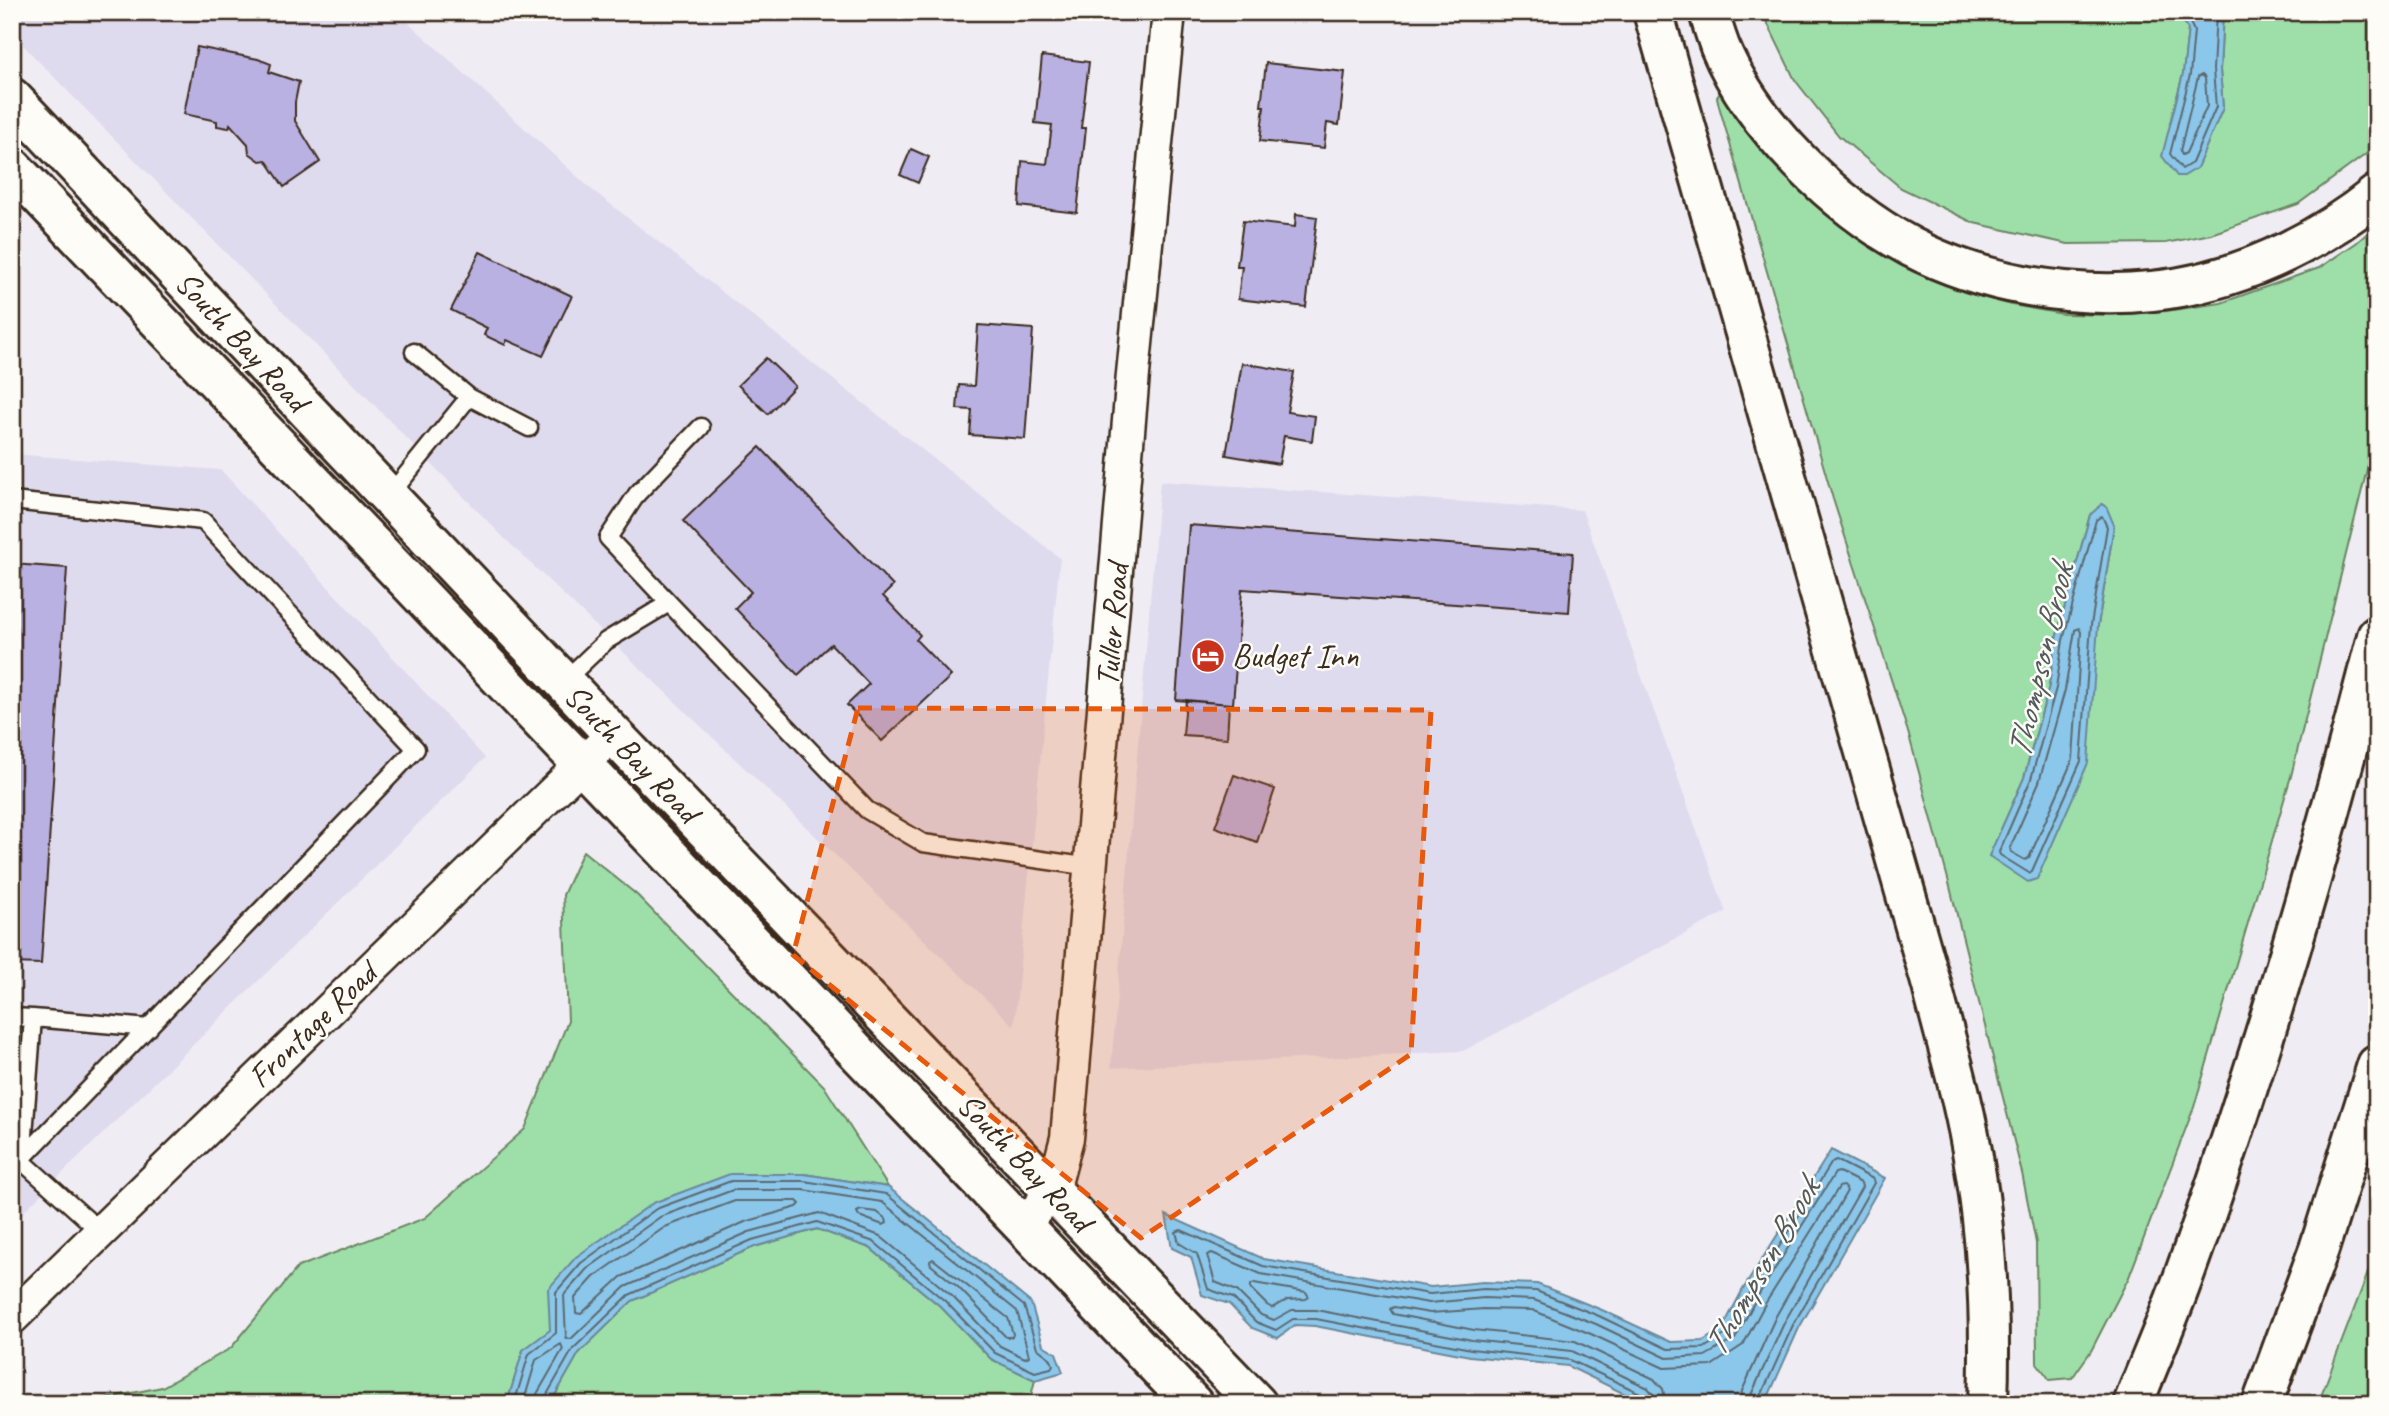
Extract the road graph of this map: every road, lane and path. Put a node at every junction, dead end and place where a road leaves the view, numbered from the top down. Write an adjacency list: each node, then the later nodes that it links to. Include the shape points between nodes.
1 (1170, 12): 18 (street, Tuller Road, via 1133,374)
2 (1653, 12): 30 (main road, via 1956,1078 1984,1230)
3 (1709, 12): 6 (main road, via 1721,48 1744,91 1783,144 1828,190 1911,247 2007,281 2105,293 2201,282 2300,245)
4 (12, 98): 11 (main road, South Bay Road)
5 (12, 167): 17 (main road, South Bay Road)
6 (2377, 194)
7 (414, 352): 8 (lane)
8 (469, 397): 10 (lane); 11 (lane)
9 (701, 427): 13 (lane, via 637,494 608,538)
10 (529, 428)
11 (389, 496): 15 (main road, South Bay Road)
12 (12, 501): 21 (lane, via 203,521 416,749)
13 (669, 603): 15 (lane, via 606,641); 18 (lane, via 867,810 923,843)
14 (2377, 636): 31 (main road, via 2273,1011 2181,1283)
15 (564, 681): 16 (main road, South Bay Road)
16 (613, 734): 17 (street, Frontage Road); 24 (main road, South Bay Road)
17 (582, 763): 25 (main road, South Bay Road); 26 (street, Frontage Road)
18 (1091, 867): 24 (street, Tuller Road, via 1067,1138)
19 (12, 1017): 20 (lane)
20 (33, 1018): 21 (lane); 23 (lane)
21 (149, 1028): 23 (lane)
22 (2377, 1065): 32 (main road, via 2319,1249)
23 (17, 1165): 26 (lane)
24 (1053, 1191): 25 (street, Tuller Road); 29 (main road, South Bay Road)
25 (1023, 1225): 28 (main road, South Bay Road)
26 (101, 1232): 27 (street, Frontage Road)
27 (12, 1318)
28 (1193, 1404)
29 (1257, 1404)
30 (1988, 1404)
31 (2133, 1404)
32 (2262, 1404)

